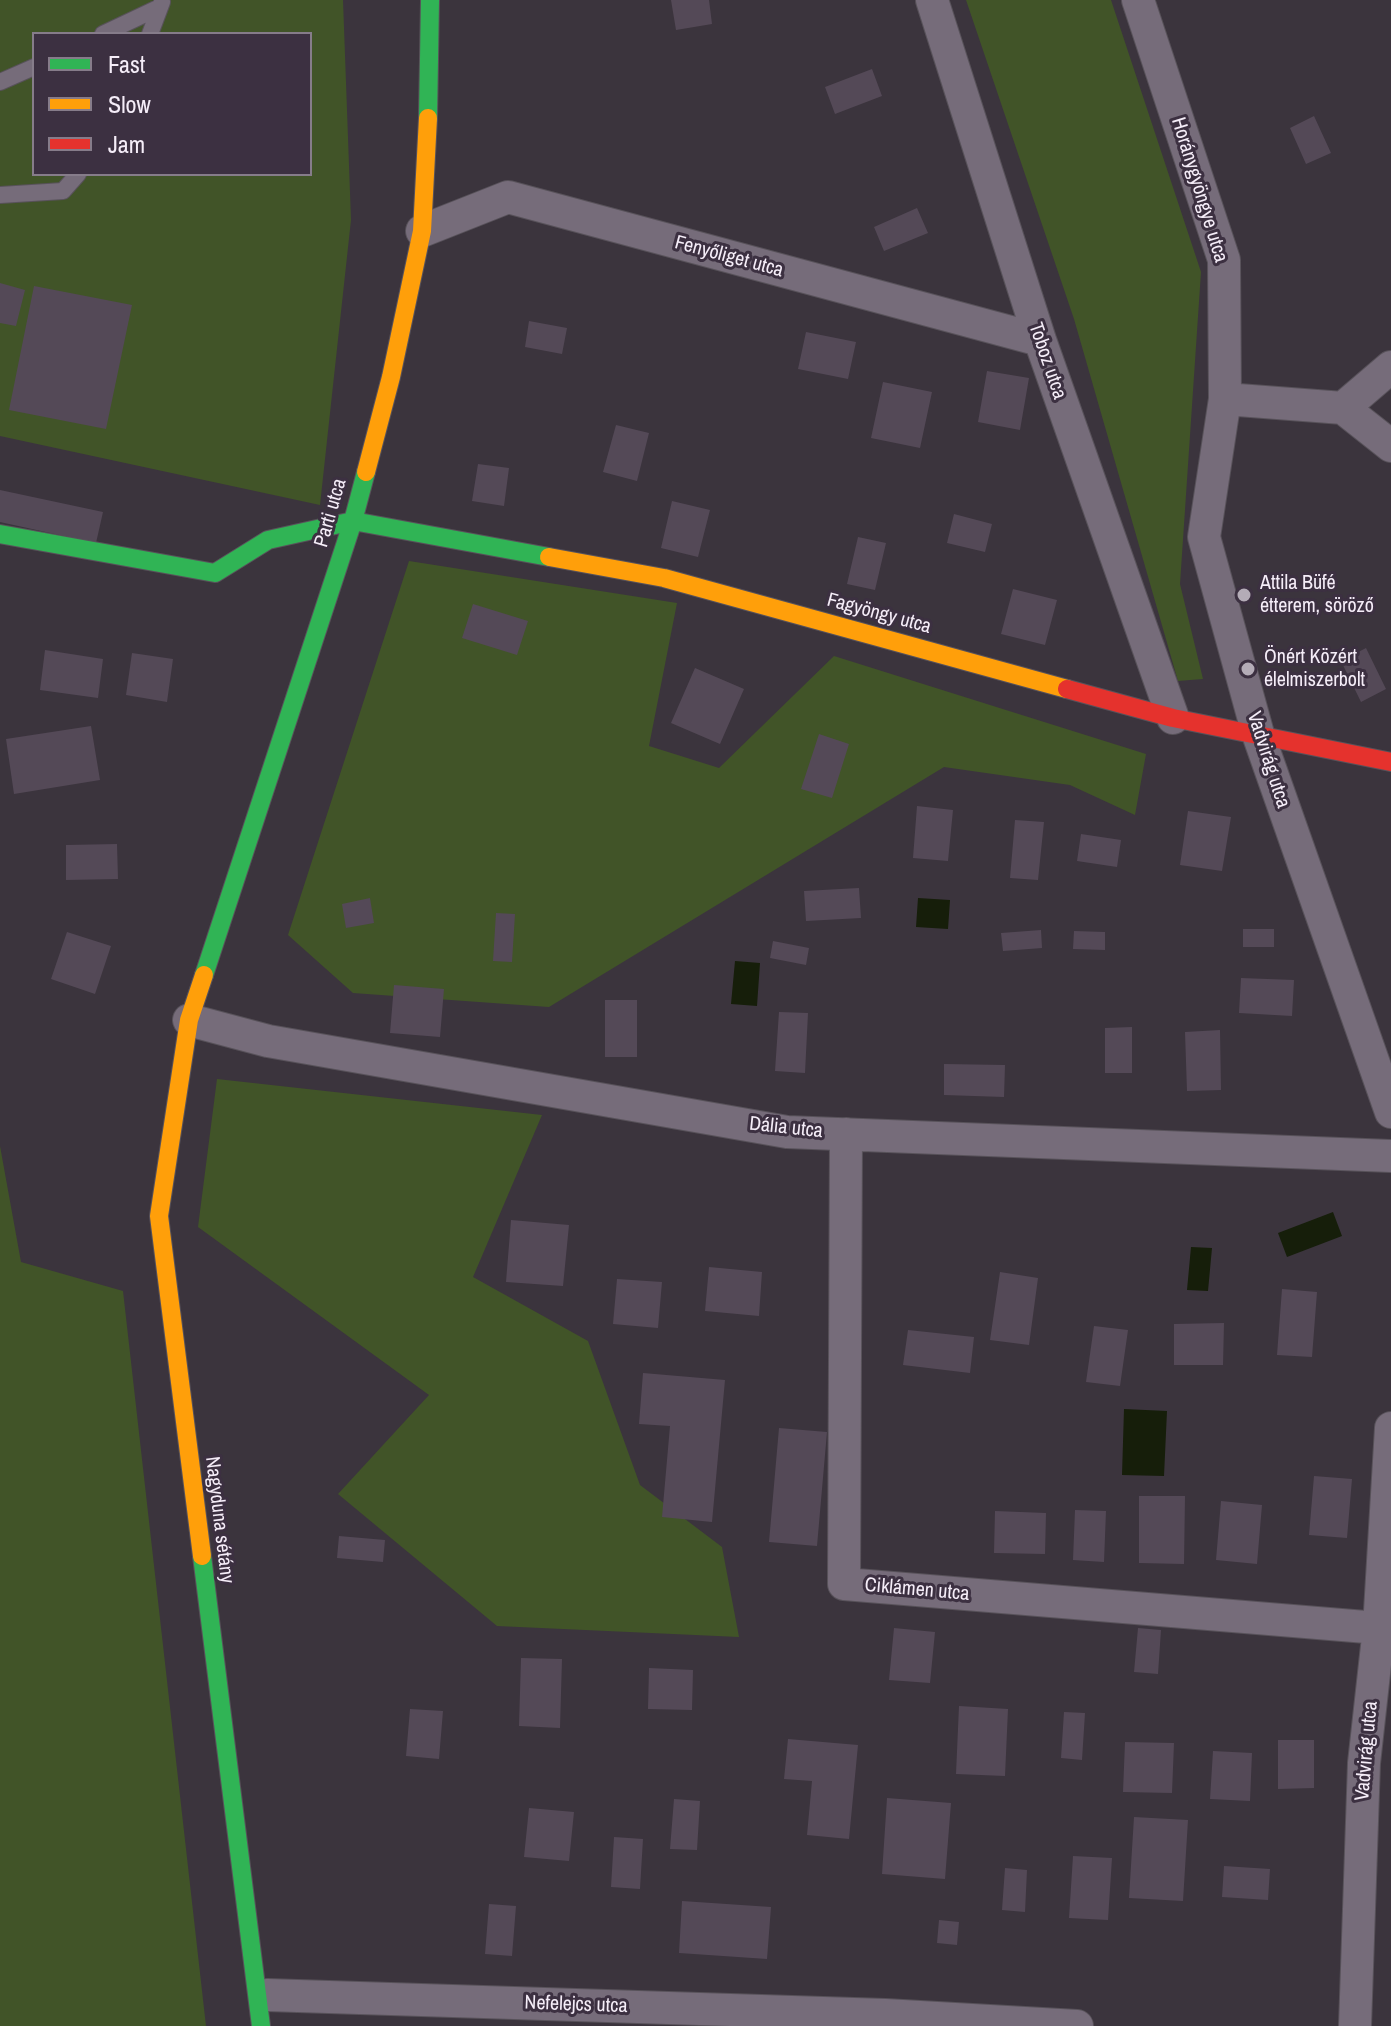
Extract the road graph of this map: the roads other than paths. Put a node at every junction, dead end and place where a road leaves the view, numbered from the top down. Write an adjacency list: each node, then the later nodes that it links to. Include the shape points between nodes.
1 (430, 0): 11 (street, Parti utca)
2 (932, 0): 12 (street, Toboz utca)
3 (1138, 0): 14 (street, Horánygyöngye utca, via 1224,260)
4 (162, 4): 5 (lane); 6 (lane)
5 (107, 32)
6 (151, 32)
7 (32, 68): 8 (lane)
8 (0, 82)
9 (76, 176): 10 (lane, via 63,191)
10 (0, 195)
11 (422, 231): 12 (street, Fenyőliget utca, via 508,197); 17 (street, Parti utca)
12 (1040, 340): 19 (street, Toboz utca)
13 (1391, 367): 15 (street)
14 (1225, 399): 15 (street); 20 (street, Vadvirág utca, via 1204,537)
15 (1343, 408): 16 (street)
16 (1391, 446)
17 (353, 521): 18 (street, via 268,540 215,573); 19 (street, Fagyöngy utca, via 664,578); 22 (street, Parti utca)
18 (0, 534)
19 (1173, 718): 20 (street, Fagyöngy utca)
20 (1258, 734): 21 (street, Fagyöngy utca); 23 (street, Vadvirág utca)
21 (1391, 762)
22 (189, 1020): 24 (street, Dália utca, via 268,1041 787,1132); 30 (street, Nagyduna sétány, via 159,1216)
23 (1391, 1112)
24 (846, 1134): 25 (street, Dália utca); 27 (street, Ciklámen utca, via 844,1584)
25 (1391, 1156)
26 (1391, 1428): 27 (street, Vadvirág utca)
27 (1385, 1629): 32 (street, Vadvirág utca, via 1364,1763)
28 (267, 1995): 29 (street, Nefelejcs utca)
29 (884, 2021): 31 (street, Nefelejcs utca)
30 (261, 2026)
31 (1077, 2026)
32 (1355, 2026)

